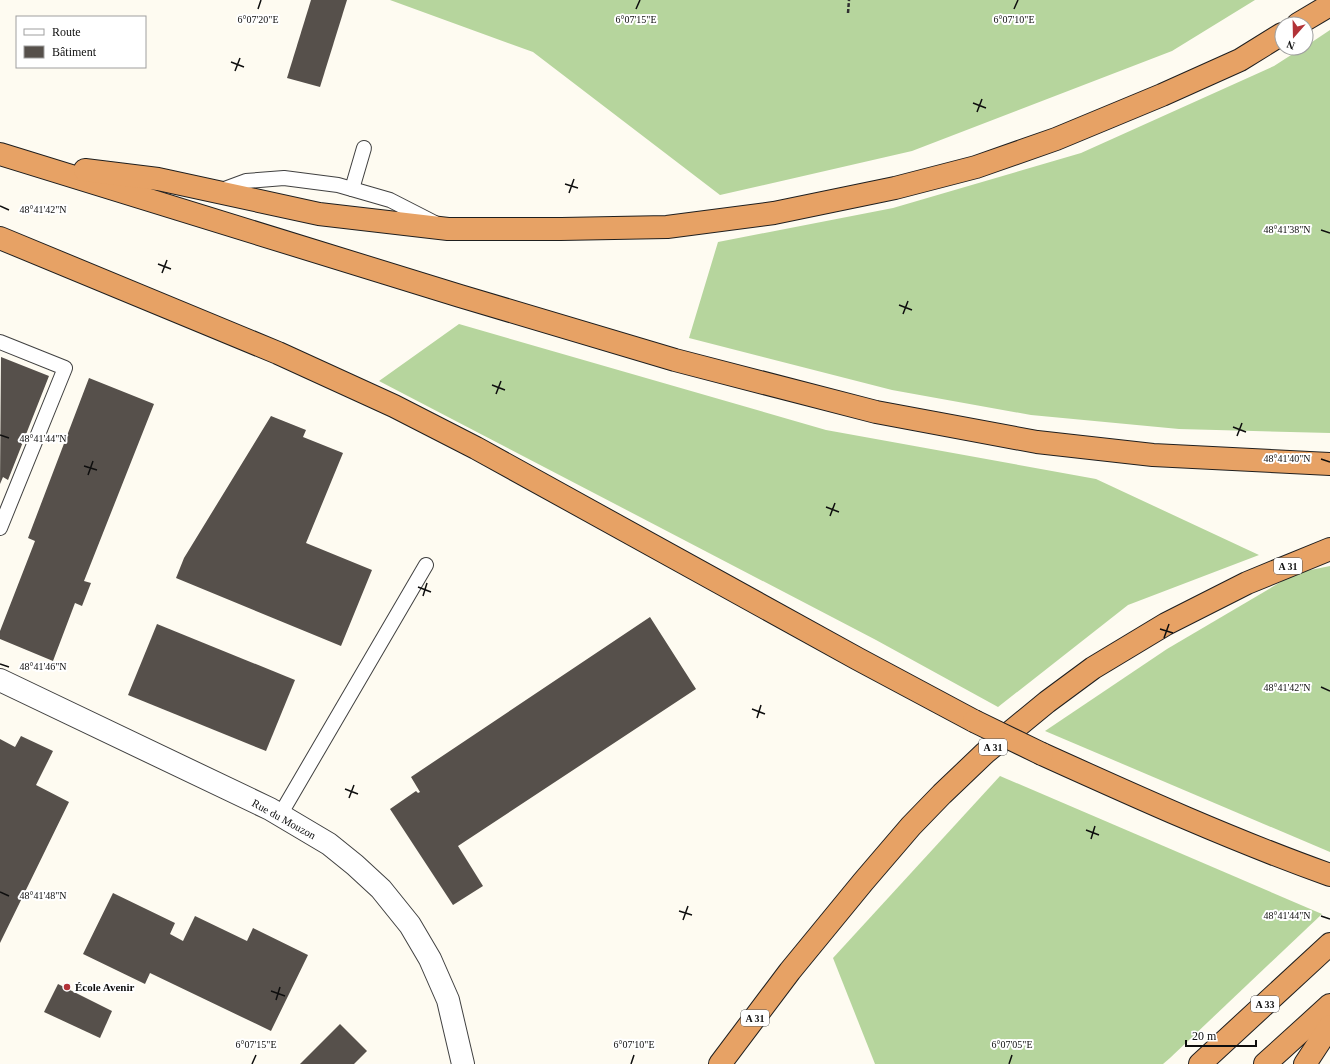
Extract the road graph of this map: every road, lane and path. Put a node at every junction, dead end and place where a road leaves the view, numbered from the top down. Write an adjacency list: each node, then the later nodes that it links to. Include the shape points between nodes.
1 (849, 0): 3 (path)
2 (1330, 5): 4 (highway)
3 (848, 13)
4 (1311, 16)
5 (1274, 39): 11 (highway, via 1233,63 1056,139 976,166 895,188 774,213 668,227 561,230)
6 (364, 148): 9 (lane)
7 (0, 154): 8 (highway)
8 (33, 165): 10 (highway, via 158,178); 14 (highway, via 675,360 876,412 1044,443 1153,455)
9 (352, 189): 10 (lane, via 284,178 246,181); 11 (lane, via 390,200)
10 (218, 192): 11 (highway, via 319,214)
11 (448, 229)
12 (0, 238): 20 (highway, bridge, via 278,353 394,406 476,448 851,656 974,721 1172,812 1279,857)
13 (0, 342): 15 (lane, via 65,368)
14 (1330, 464)
15 (0, 528)
16 (1330, 549): 25 (highway, A 31, via 1247,583 1166,624 1093,668 986,753 911,826 863,882 790,971)
17 (426, 565): 19 (lane)
18 (0, 680): 19 (street, Rue du Mouzon)
19 (280, 815): 24 (street, Rue du Mouzon, via 329,844 355,865 381,889 410,925 430,959 448,1000)
20 (1330, 875)
21 (1330, 944): 26 (highway, A 33)
22 (1330, 1005): 27 (highway)
23 (1330, 1026): 28 (highway)
24 (463, 1064)
25 (720, 1064)
26 (1200, 1064)
27 (1266, 1064)
28 (1305, 1064)

